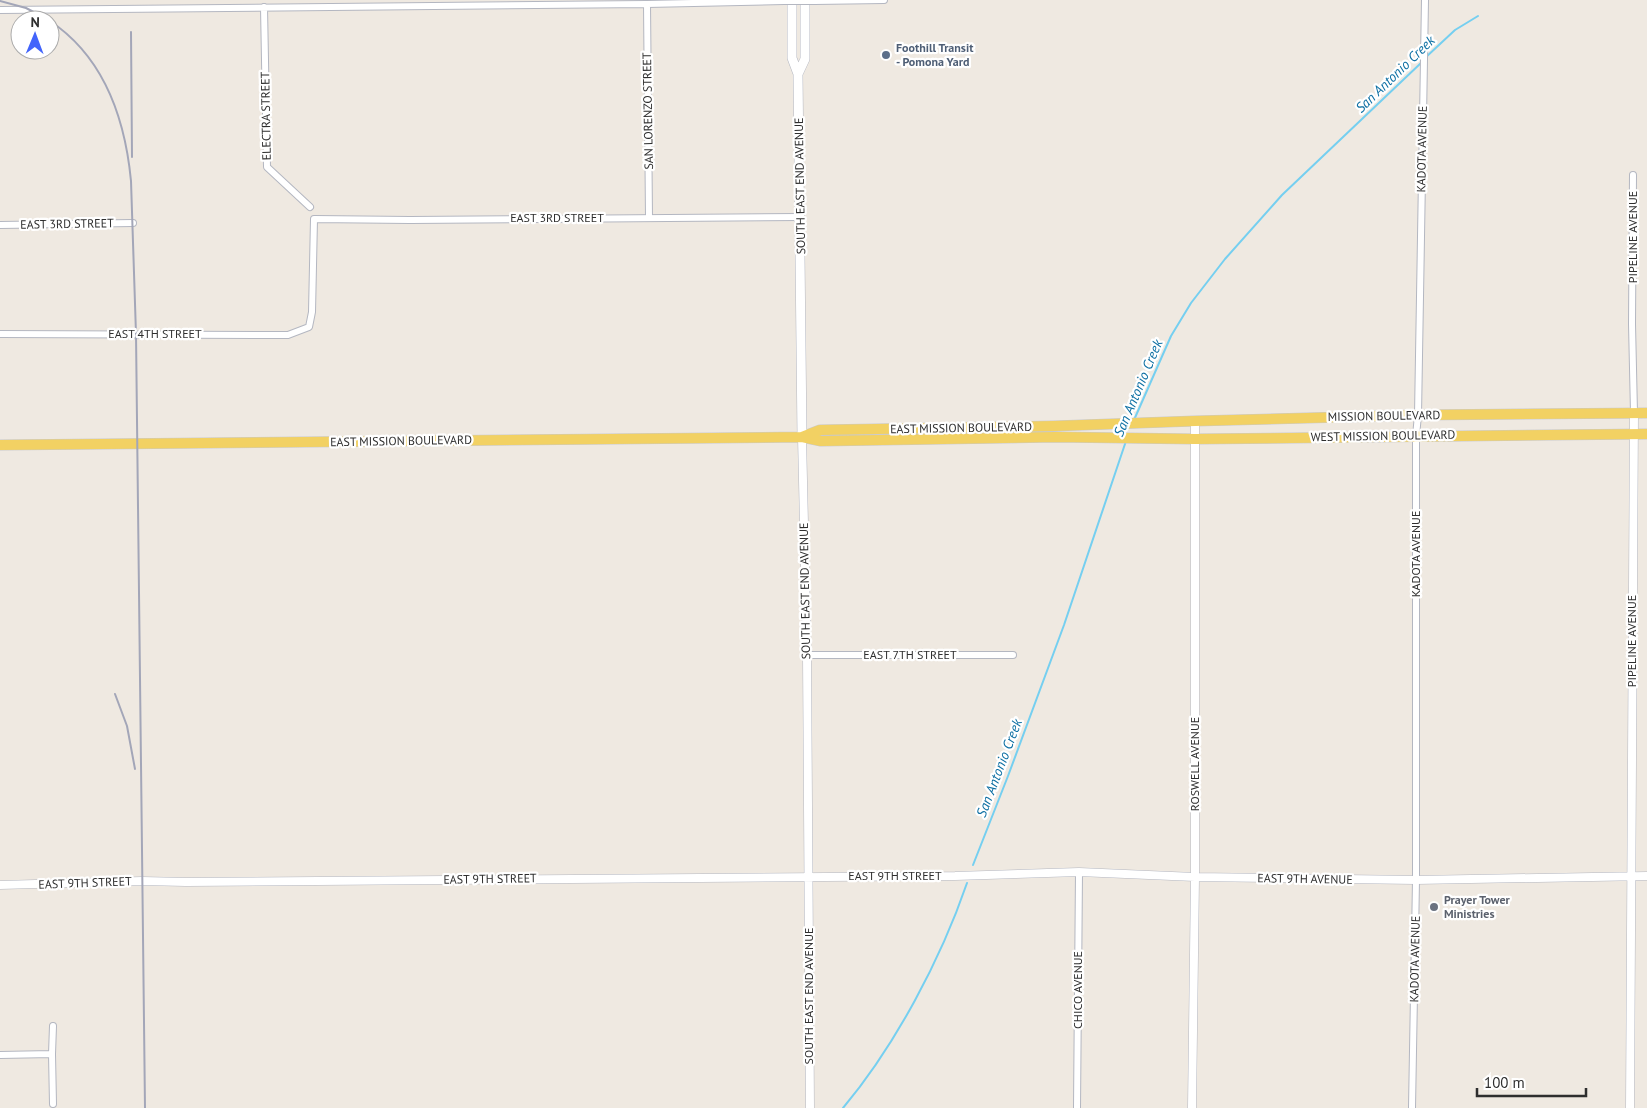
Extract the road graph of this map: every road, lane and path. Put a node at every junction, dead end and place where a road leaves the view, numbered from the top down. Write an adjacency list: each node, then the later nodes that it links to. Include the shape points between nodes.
1 (809, 0): 2 (street); 4 (street, bridge); 8 (main road, via 805,59)
2 (884, 0)
3 (1425, 0): 19 (street, KADOTA AVENUE)
4 (788, 1): 5 (street); 8 (main road, via 792,58)
5 (647, 4): 6 (street); 12 (street, SAN LORENZO STREET)
6 (264, 7): 7 (street); 10 (street, ELECTRA STREET, via 268,167)
7 (0, 10)
8 (798, 74): 11 (main road, SOUTH EAST END AVENUE)
9 (1633, 175): 17 (street, PIPELINE AVENUE)
10 (310, 207)
11 (800, 217): 12 (street, EAST 3RD STREET); 25 (main road, SOUTH EAST END AVENUE)
12 (650, 218): 15 (street, EAST 3RD STREET, via 314,219)
13 (133, 223): 14 (street, EAST 3RD STREET)
14 (0, 225)
15 (309, 327): 16 (street, EAST 4TH STREET, via 288,335)
16 (0, 334)
17 (1634, 413): 18 (main road, MISSION BOULEVARD); 19 (main road, MISSION BOULEVARD); 22 (street, PIPELINE AVENUE)
18 (1647, 413)
19 (1418, 415): 20 (main road, MISSION BOULEVARD); 24 (street, KADOTA AVENUE)
20 (1195, 421): 21 (main road, MISSION BOULEVARD); 27 (street, ROSWELL AVENUE)
21 (1120, 424): 25 (main road, EAST MISSION BOULEVARD, via 820,430)
22 (1633, 433): 23 (main road, WEST MISSION BOULEVARD); 24 (main road, WEST MISSION BOULEVARD); 34 (street, PIPELINE AVENUE)
23 (1647, 434)
24 (1416, 436): 27 (main road, WEST MISSION BOULEVARD); 37 (street, KADOTA AVENUE)
25 (802, 437): 26 (main road, EAST MISSION BOULEVARD, via 821,441); 28 (main road, EAST MISSION BOULEVARD); 29 (street, SOUTH EAST END AVENUE)
26 (1120, 438): 27 (main road, WEST MISSION BOULEVARD)
27 (1195, 439): 36 (street, ROSWELL AVENUE)
28 (0, 445)
29 (807, 655): 30 (street, EAST 7TH STREET); 32 (street, SOUTH EAST END AVENUE)
30 (1014, 655)
31 (1079, 872): 33 (street, EAST 9TH AVENUE); 36 (street, EAST 9TH AVENUE); 44 (street, CHICO AVENUE)
32 (809, 876): 33 (street, EAST 9TH STREET); 38 (street, EAST 9TH STREET); 43 (street, SOUTH EAST END AVENUE)
33 (979, 876)
34 (1631, 876): 35 (street, EAST 9TH AVENUE); 37 (street, EAST 9TH AVENUE); 47 (street, PIPELINE AVENUE)
35 (1647, 876)
36 (1195, 877): 37 (street, EAST 9TH AVENUE); 45 (street, ROSWELL AVENUE)
37 (1416, 880): 46 (street, KADOTA AVENUE)
38 (0, 885)
39 (53, 1026): 40 (street)
40 (52, 1054): 41 (street); 42 (street)
41 (0, 1055)
42 (53, 1104)
43 (810, 1108)
44 (1078, 1108)
45 (1192, 1108)
46 (1412, 1108)
47 (1630, 1108)

